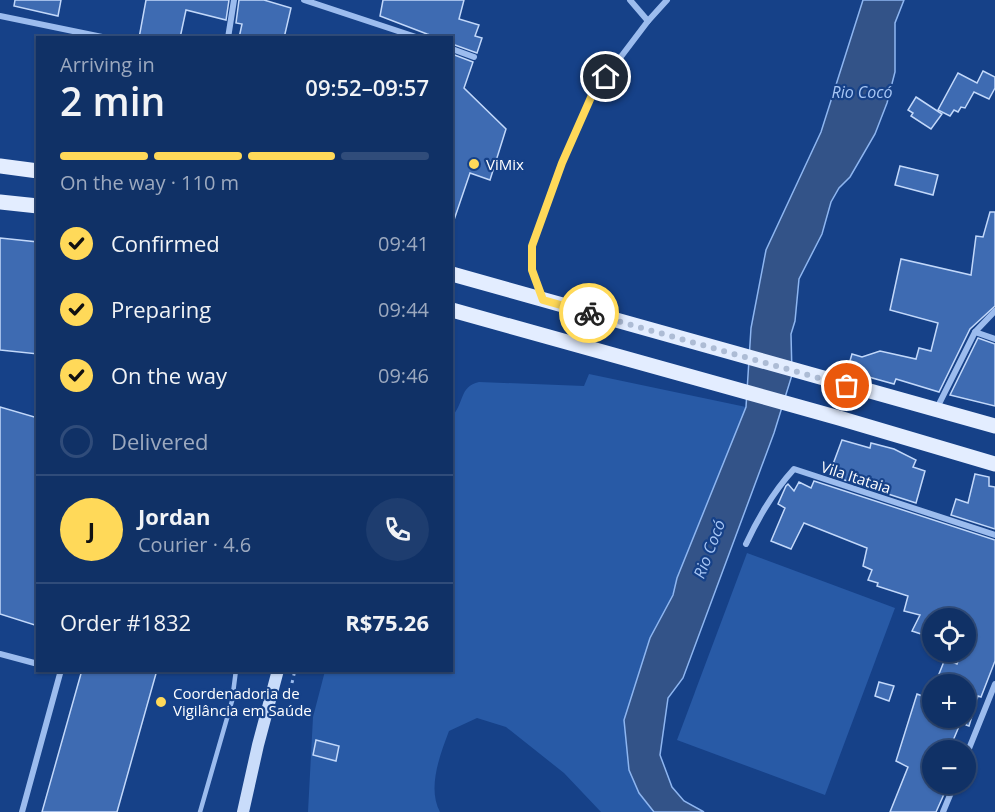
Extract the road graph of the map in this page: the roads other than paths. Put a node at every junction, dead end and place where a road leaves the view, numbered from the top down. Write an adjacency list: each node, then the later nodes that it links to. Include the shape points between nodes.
1 (234, 0): 8 (street)
2 (304, 0): 9 (street)
3 (630, 0): 6 (street)
4 (667, 0): 6 (street)
5 (0, 16): 7 (street)
6 (648, 21): 17 (street, via 592,95 562,163 532,246 532,270)
7 (96, 36)
8 (228, 36)
9 (413, 36)
10 (453, 49): 11 (street)
11 (474, 57)
12 (0, 166): 13 (main road)
13 (36, 171)
14 (0, 202): 15 (main road)
15 (36, 206)
16 (453, 274): 17 (main road)
17 (543, 300): 22 (main road)
18 (453, 310): 24 (main road)
19 (995, 311): 20 (street)
20 (975, 332): 21 (street); 22 (street)
21 (995, 339)
22 (937, 409): 23 (main road)
23 (995, 426)
24 (995, 464)
25 (995, 535): 26 (street, Vila Itataia, via 794,469 764,507)
26 (746, 544)
27 (0, 654): 28 (street)
28 (36, 663)
29 (60, 672): 35 (street)
30 (236, 672): 36 (lane, via 232,701)
31 (277, 672): 37 (street)
32 (995, 686): 33 (street)
33 (973, 740)
34 (951, 794): 38 (street)
35 (21, 812)
36 (200, 812)
37 (243, 812)
38 (944, 812)

